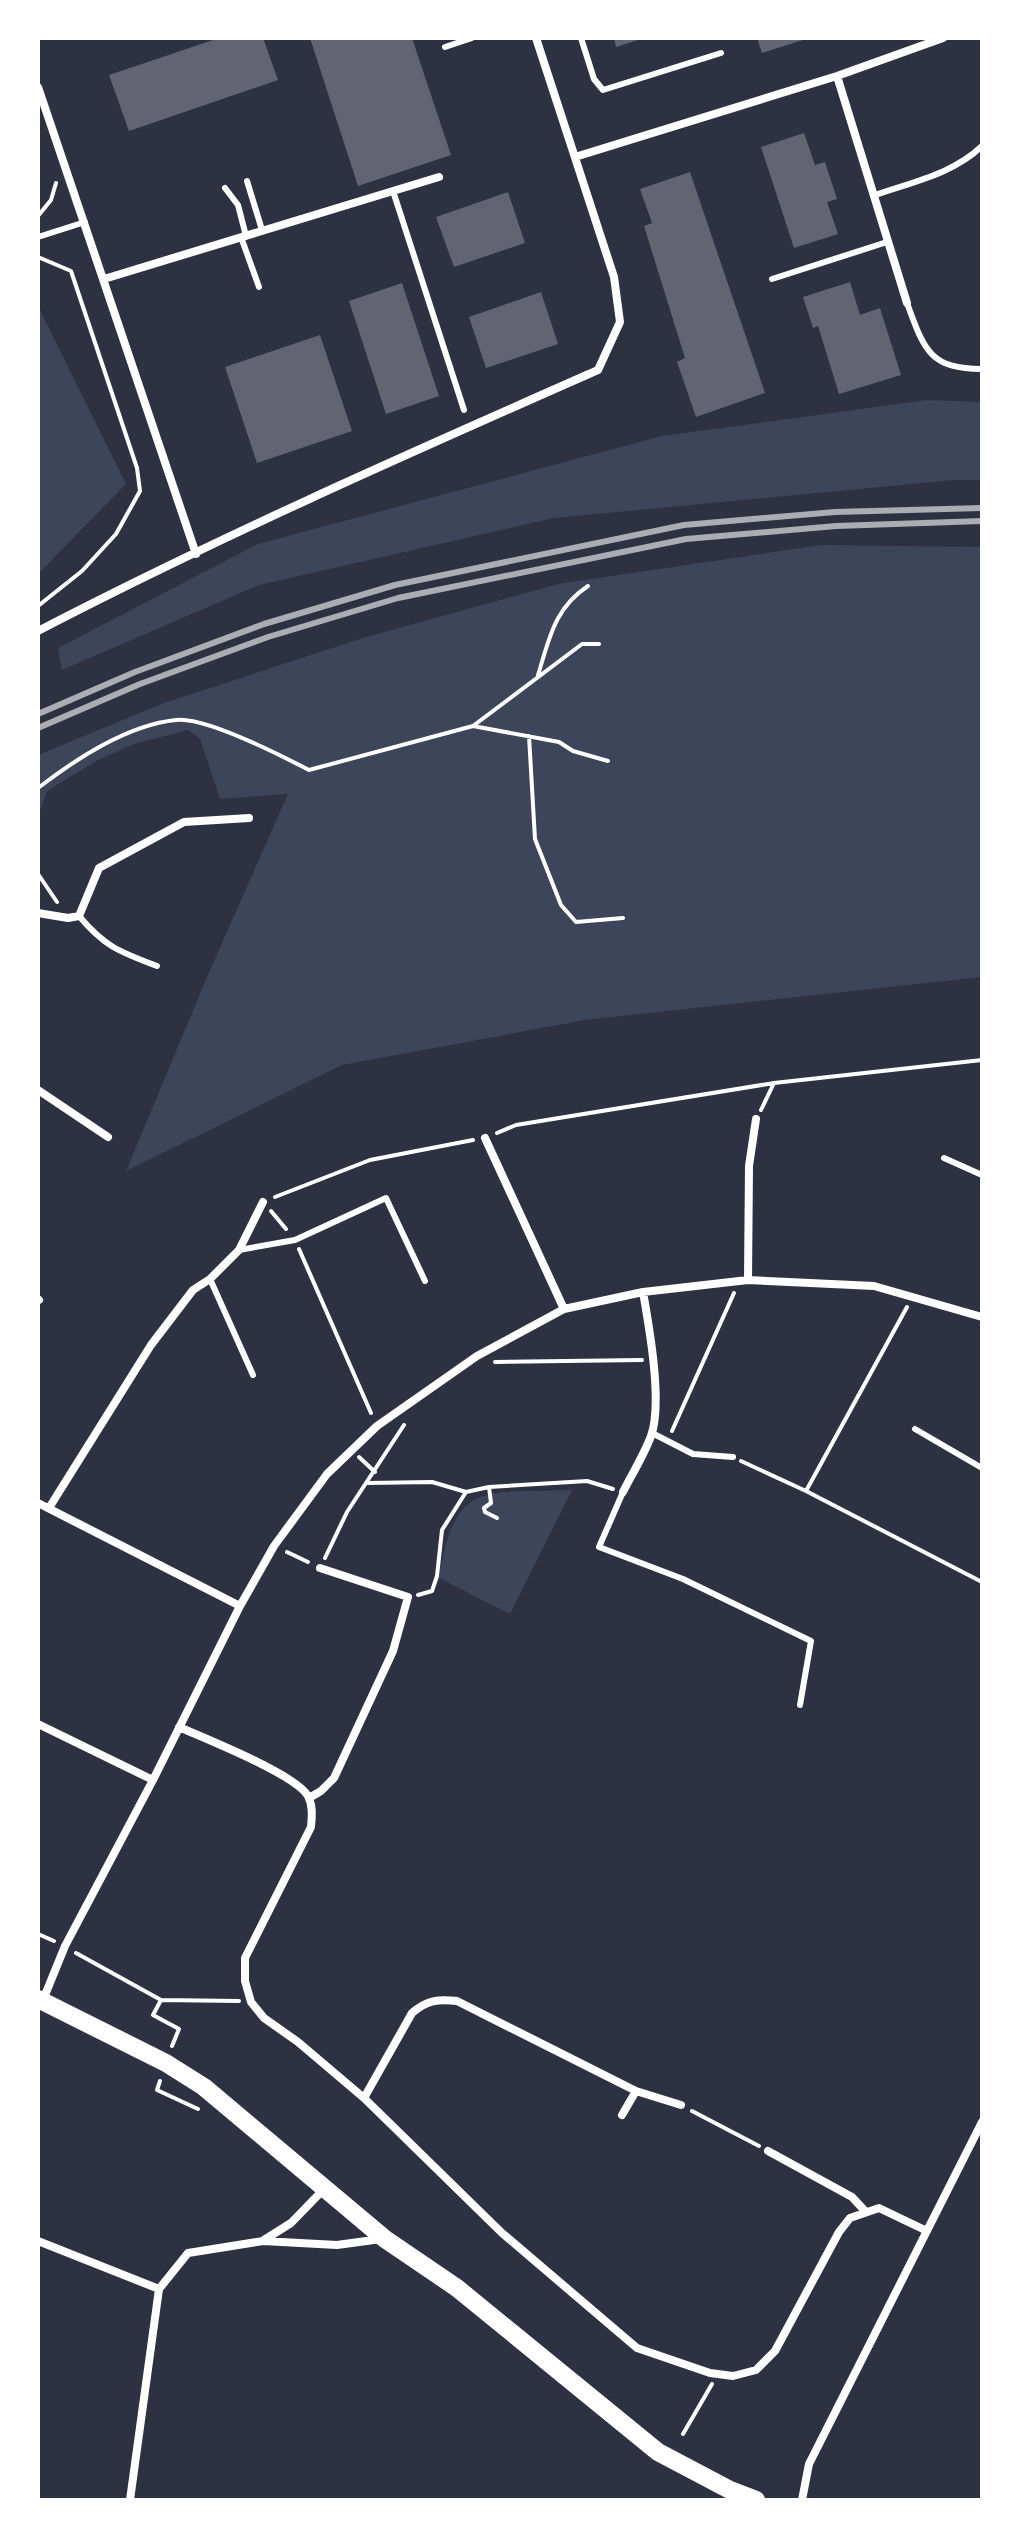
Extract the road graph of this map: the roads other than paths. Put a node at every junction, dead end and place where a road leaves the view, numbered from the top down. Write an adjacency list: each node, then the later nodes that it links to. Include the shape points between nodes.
1 (472, 38): 6 (lane)
2 (536, 38): 11 (street)
3 (581, 38): 7 (lane, via 594,79 603,90)
4 (943, 38): 5 (street)
5 (923, 41): 8 (street)
6 (445, 47)
7 (721, 53)
8 (837, 76): 11 (street); 16 (street)
9 (39, 91): 17 (street)
10 (982, 146): 16 (lane, via 969,159 939,173)
11 (575, 157): 28 (street, via 614,277 620,322 598,370)
12 (439, 177): 15 (street)
13 (247, 181): 18 (lane)
14 (225, 188): 19 (lane, via 238,205)
15 (393, 191): 18 (street); 27 (lane)
16 (875, 195): 21 (street)
17 (85, 222): 20 (lane); 22 (street)
18 (262, 230): 19 (street)
19 (244, 236): 22 (street); 24 (lane)
20 (38, 237)
21 (887, 242): 23 (lane); 25 (street)
22 (104, 279): 28 (street)
23 (772, 279)
24 (259, 287)
25 (907, 303): 26 (lane, via 936,360 957,369)
26 (982, 369)
27 (464, 410)
28 (196, 554): 29 (street)
29 (38, 631)
30 (249, 818): 32 (street, via 184,822 99,868)
31 (38, 913): 32 (street)
32 (79, 916): 33 (lane, via 114,950)
33 (157, 966)
34 (38, 1090): 36 (street)
35 (756, 1119): 43 (street)
36 (108, 1137)
37 (485, 1138): 46 (street)
38 (944, 1158): 39 (lane)
39 (982, 1175)
40 (263, 1202): 41 (street)
41 (239, 1250): 42 (street); 44 (lane, via 295,1240 386,1198)
42 (210, 1279): 48 (lane); 55 (street, via 193,1290 151,1345)
43 (744, 1280): 45 (street); 47 (street, via 874,1286)
44 (425, 1281)
45 (643, 1292): 46 (street); 50 (street, via 655,1383)
46 (564, 1309): 57 (street, via 468,1362 377,1426 306,1499)
47 (982, 1317)
48 (253, 1375)
49 (915, 1429): 52 (lane)
50 (652, 1433): 51 (lane, via 693,1454); 53 (street)
51 (733, 1457)
52 (982, 1468)
53 (623, 1492): 58 (lane, via 599,1547 683,1579 811,1641)
54 (38, 1503): 55 (street)
55 (49, 1508): 57 (street)
56 (320, 1568): 62 (street, via 408,1597 393,1651 334,1778)
57 (240, 1606): 60 (street)
58 (800, 1705)
59 (38, 1724): 61 (street)
60 (179, 1727): 61 (street); 62 (street, via 292,1780)
61 (153, 1780): 63 (street)
62 (309, 1798): 65 (street, via 311,1827 245,1958 245,1981 251,2002 264,2018)
63 (40, 2000): 70 (main road, via 204,2087)
64 (636, 2091): 65 (street, via 457,2001 441,1999 412,2013); 66 (street); 67 (street)
65 (364, 2098): 71 (street, via 502,2233 637,2348 719,2374 756,2370 775,2351 839,2232)
66 (681, 2105)
67 (622, 2115)
68 (982, 2122): 72 (street)
69 (768, 2151): 71 (street, via 852,2197)
70 (326, 2186): 73 (main road); 75 (street, via 291,2223)
71 (865, 2211): 72 (street, via 879,2208)
72 (927, 2231): 79 (street, via 809,2464)
73 (385, 2239): 75 (street, via 337,2245); 78 (main road, via 457,2288 658,2452)
74 (38, 2241): 76 (street)
75 (263, 2241): 76 (street, via 188,2253)
76 (159, 2289): 77 (street)
77 (130, 2500)
78 (756, 2500)
79 (802, 2500)

